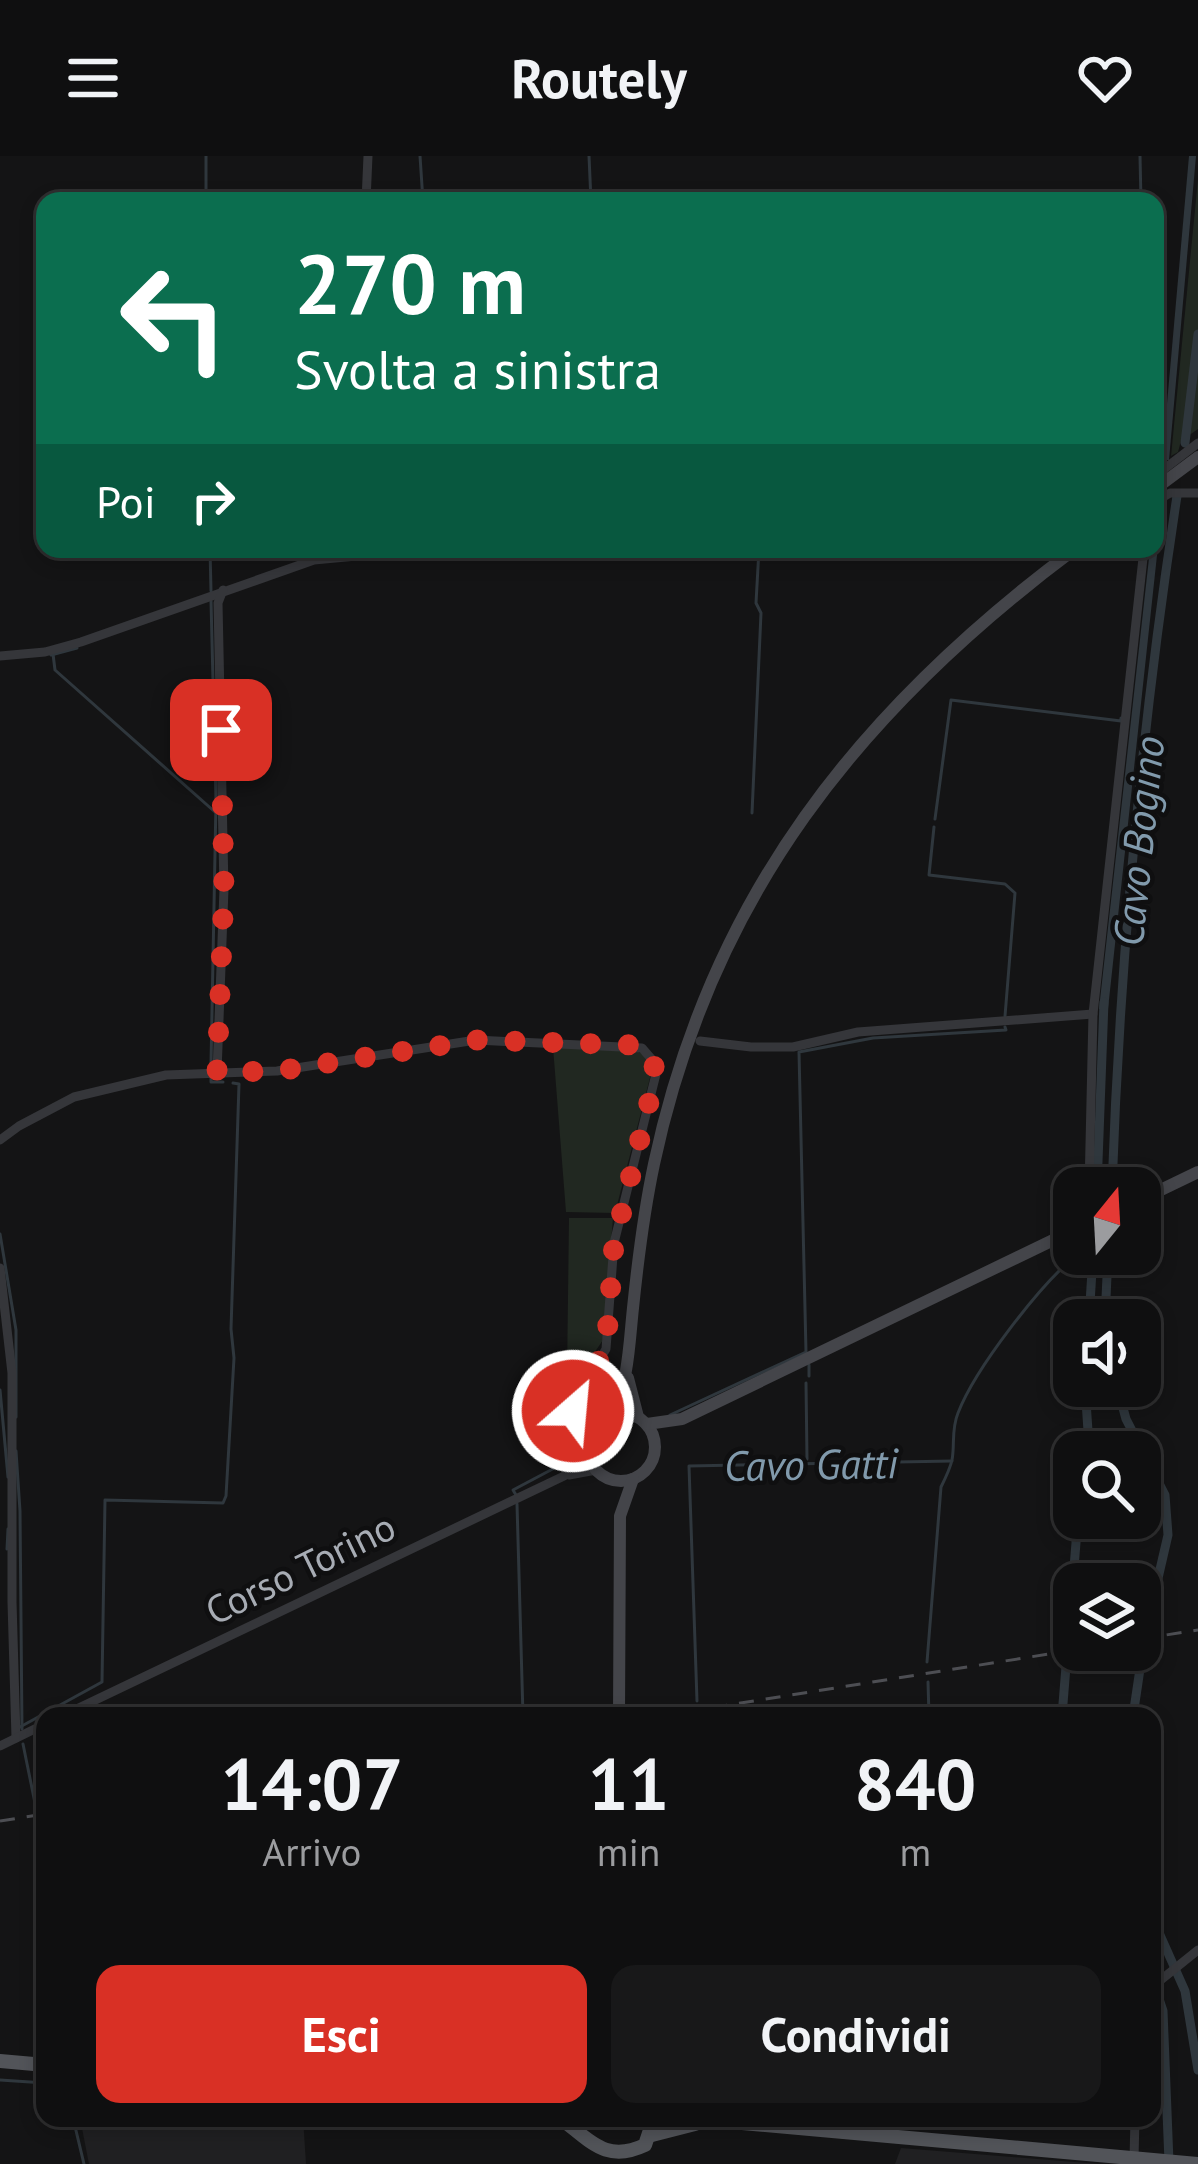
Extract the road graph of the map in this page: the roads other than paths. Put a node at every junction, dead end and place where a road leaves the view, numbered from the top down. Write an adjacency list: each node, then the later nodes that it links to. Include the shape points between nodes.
1 (368, 156): 2 (street)
2 (366, 192)
3 (1198, 443): 5 (street)
4 (1198, 457): 6 (main road)
5 (1164, 469)
6 (1164, 482)
7 (1198, 493): 8 (street)
8 (1164, 497)
9 (325, 558): 12 (street)
10 (1064, 558): 23 (main road, via 963,637 868,732 753,897 668,1104 642,1223)
11 (1143, 558): 14 (street)
12 (224, 590): 13 (street, via 81,642); 16 (street)
13 (0, 656)
14 (1093, 1014): 15 (street, via 858,1032 793,1047); 18 (street)
15 (700, 1041)
16 (217, 1072): 17 (street, via 97,1089); 24 (street, via 277,1071 476,1040 634,1045 651,1054 656,1074 614,1244 608,1341 569,1391)
17 (0, 1140)
18 (1089, 1167)
19 (1198, 1172): 20 (main road)
20 (1161, 1190)
21 (1053, 1240): 26 (main road)
22 (0, 1268): 37 (street, via 12,1373)
23 (627, 1370): 25 (main road); 27 (main road)
24 (577, 1415): 25 (street); 28 (street)
25 (607, 1416): 27 (main road); 28 (main road)
26 (682, 1419): 27 (main road); 29 (main road)
27 (643, 1420): 29 (main road)
28 (588, 1444): 30 (main road); 31 (street, Corso Torino)
29 (656, 1449): 32 (main road)
30 (601, 1474): 31 (street, Corso Torino); 32 (main road); 33 (main road)
31 (564, 1476): 34 (street, Corso Torino)
32 (633, 1479): 33 (main road)
33 (620, 1516): 35 (main road)
34 (81, 1707)
35 (619, 1707)
36 (36, 1728): 37 (street)
37 (16, 1738): 38 (street)
38 (0, 1745)
39 (1198, 1950): 40 (street)
40 (1161, 1979)
41 (0, 2062): 42 (main road)
42 (36, 2064)
43 (570, 2127): 50 (main road)
44 (580, 2127): 50 (main road)
45 (653, 2127): 49 (main road)
46 (685, 2127): 49 (main road)
47 (761, 2127): 51 (main road)
48 (1135, 2127): 51 (street)
49 (652, 2135): 50 (main road, via 619,2158 598,2153)
50 (582, 2137)
51 (1133, 2161): 52 (main road)
52 (1178, 2162): 53 (main road)
53 (1198, 2164)

